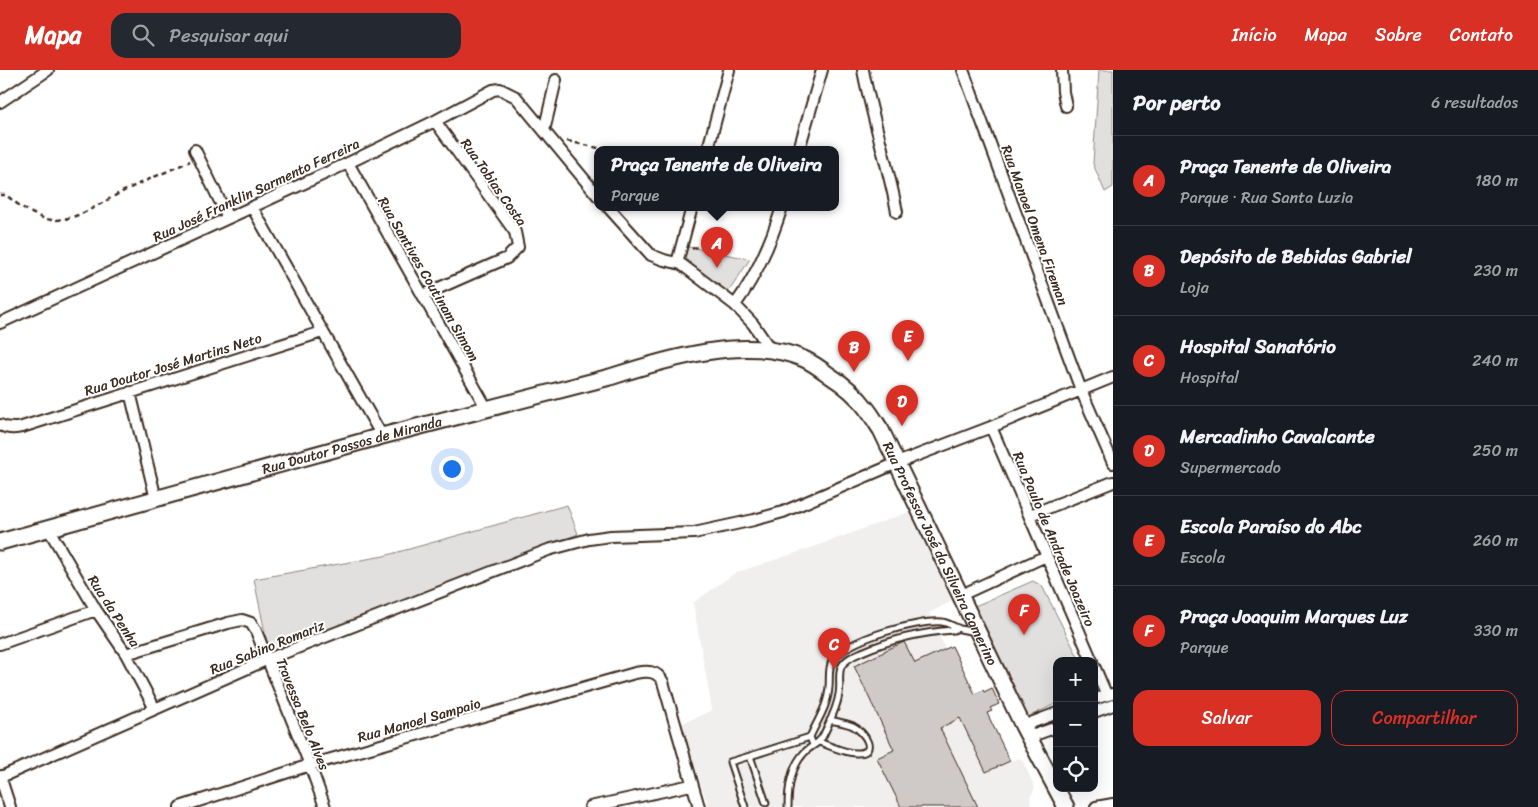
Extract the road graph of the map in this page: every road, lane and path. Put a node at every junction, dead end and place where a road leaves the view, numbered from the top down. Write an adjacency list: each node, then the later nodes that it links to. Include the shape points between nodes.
1 (48, 70): 8 (street)
2 (729, 70): 12 (street)
3 (822, 70): 13 (street)
4 (863, 70): 23 (street)
5 (963, 70): 34 (street, Rua Manoel Omena Fireman)
6 (1062, 70): 9 (street)
7 (556, 80): 11 (street)
8 (0, 102)
9 (1066, 106)
10 (435, 121): 11 (street, Rua José Franklin Sarmento Ferreira, via 493,90 500,90 519,101); 16 (street, Rua José Franklin Sarmento Ferreira); 27 (street, Rua Tobias Costa, via 516,232 518,247 507,258)
11 (546, 134): 14 (path); 17 (street)
12 (709, 146)
13 (801, 146)
14 (594, 147)
15 (196, 154): 18 (path, via 67,218 41,217 6,195); 24 (street)
16 (348, 164): 19 (street, Rua José Franklin Sarmento Ferreira); 27 (street, Rua Santives Coutinam Simom)
17 (594, 191)
18 (0, 195)
19 (252, 207): 24 (street, Rua José Franklin Sarmento Ferreira); 30 (street)
20 (612, 211): 26 (street, via 650,255 664,260)
21 (691, 211): 26 (street)
22 (781, 211): 28 (street, via 758,267)
23 (897, 212)
24 (228, 218): 29 (street, Rua José Franklin Sarmento Ferreira)
25 (718, 250): 26 (path, via 709,245 698,246)
26 (678, 259): 28 (street)
27 (424, 296): 36 (street, Rua Santives Coutinam Simom)
28 (735, 305): 31 (street)
29 (0, 323)
30 (322, 332): 35 (street, Rua Doutor José Martins Neto); 39 (street)
31 (770, 349): 32 (street, Rua Professor José da Silveira Camerino); 40 (street, Rua Professor José da Silveira Camerino, via 804,359 850,390 881,430)
32 (705, 353): 36 (street, Rua Doutor Passos de Miranda)
33 (1113, 377): 34 (street, Rua Sabino Romariz)
34 (1081, 390): 38 (street, Rua Sabino Romariz); 41 (street, Rua Manoel Omena Fireman)
35 (130, 392): 37 (street, Rua Doutor José Martins Neto, via 14,429); 43 (street)
36 (487, 409): 39 (street, Rua Doutor Passos de Miranda)
37 (0, 425)
38 (991, 427): 40 (street, Rua Sabino Romariz); 44 (street, Rua Paulo de Andrade Joazeiro)
39 (382, 436): 43 (street, Rua Doutor Passos de Miranda)
40 (897, 463): 48 (street, Rua Professor José da Silveira Camerino); 55 (street, Rua Sabino Romariz, via 783,512 754,520 694,533 589,539 548,550)
41 (1113, 463)
42 (1113, 482): 44 (street)
43 (156, 498): 45 (street, Rua Doutor Passos de Miranda)
44 (1030, 514): 47 (street, Rua Paulo de Andrade Joazeiro)
45 (48, 528): 46 (street, Rua Doutor Passos de Miranda); 49 (street, Rua da Penha)
46 (0, 542)
47 (1046, 556): 48 (street); 54 (street, Rua Paulo de Andrade Joazeiro)
48 (960, 596): 51 (street, Rua Professor José da Silveira Camerino)
49 (96, 610): 52 (street); 53 (street, Rua da Penha)
50 (958, 628): 51 (lane); 63 (lane, via 894,640 848,660 841,668 838,699); 66 (lane, via 940,622 898,628 841,652 832,661 826,704)
51 (978, 633): 65 (street, Rua Professor José da Silveira Camerino)
52 (0, 644)
53 (126, 654): 55 (street, Travessa Belo Alves, via 242,620 250,623 256,631); 60 (street, Rua da Penha)
54 (1090, 657)
55 (266, 660): 60 (street, Rua Sabino Romariz); 70 (street, Travessa Belo Alves)
56 (1098, 673): 57 (street)
57 (1110, 694): 58 (street)
58 (1098, 698)
59 (1113, 705): 61 (street)
60 (155, 709): 71 (street, Rua Sabino Romariz)
61 (1098, 711)
62 (1053, 715): 65 (street)
63 (830, 720): 67 (lane); 67 (lane, via 853,726 861,732 867,739 868,749 855,753)
64 (1053, 727): 65 (street)
65 (1026, 732): 82 (street, Rua Professor José da Silveira Camerino)
66 (810, 738): 68 (lane); 69 (lane)
67 (819, 742): 68 (lane)
68 (813, 745): 81 (lane, via 797,762)
69 (750, 756): 73 (lane); 80 (lane, via 730,762)
70 (310, 765): 72 (street, Rua Manoel Sampaio, via 648,671 656,673 663,682); 76 (street, Rua Manoel Sampaio); 77 (street, Travessa Belo Alves)
71 (0, 776): 75 (street)
72 (692, 785): 78 (street); 79 (street)
73 (766, 803)
74 (1113, 804): 83 (street)
75 (10, 807)
76 (180, 807)
77 (325, 807)
78 (590, 807)
79 (699, 807)
80 (745, 807)
81 (788, 807)
82 (1066, 807)
83 (1096, 807)

